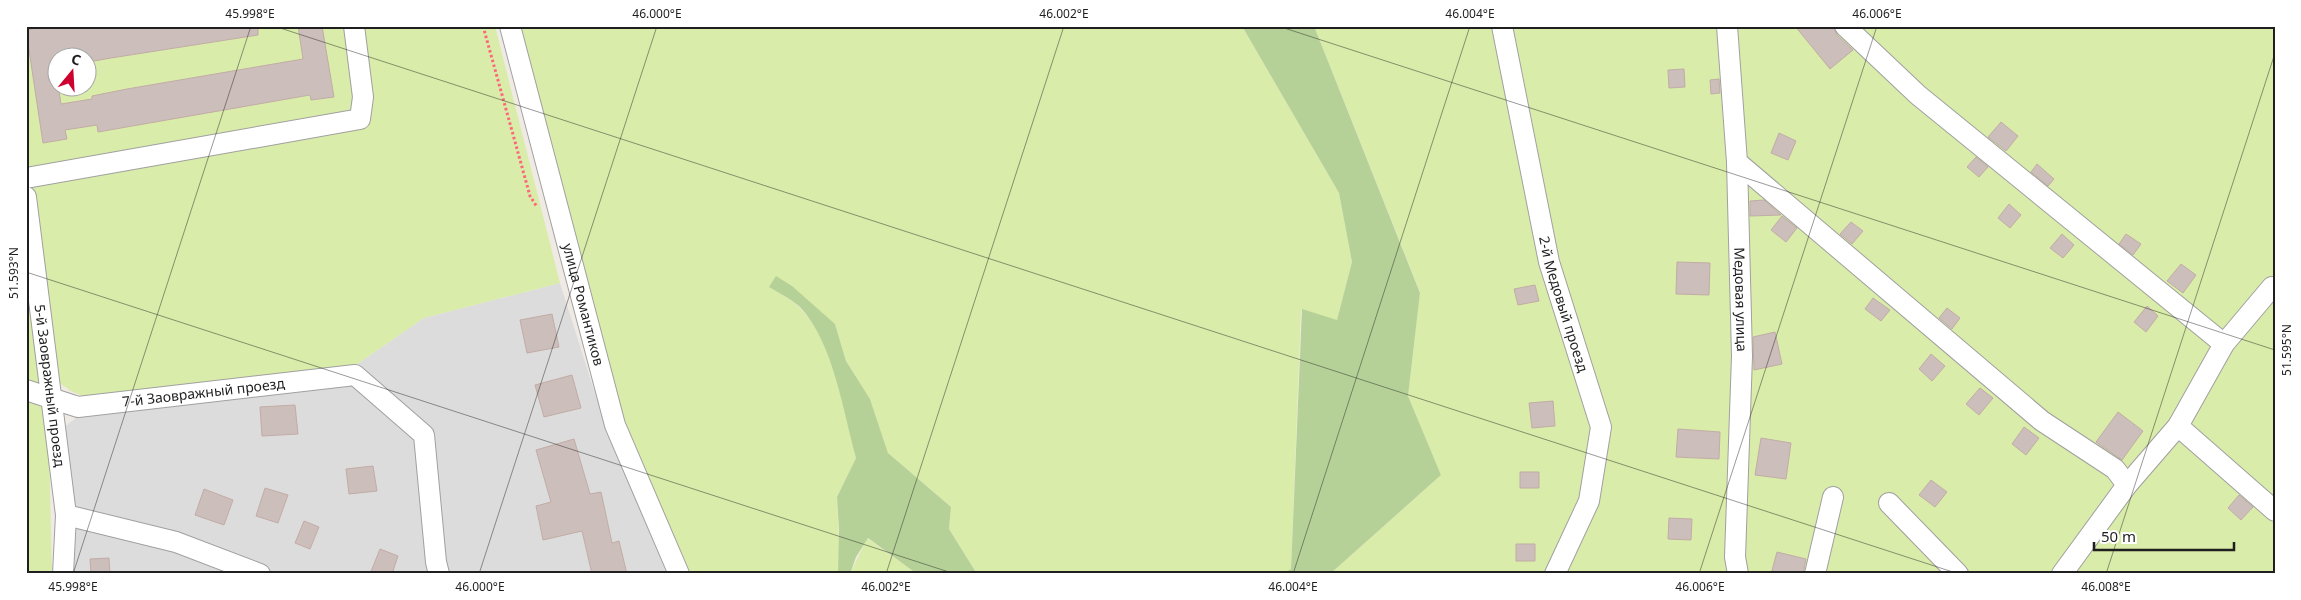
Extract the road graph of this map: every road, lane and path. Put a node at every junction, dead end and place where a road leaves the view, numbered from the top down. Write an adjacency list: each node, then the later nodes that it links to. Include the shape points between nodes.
1 (354, 26): 8 (street, via 363,97 360,119)
2 (483, 26): 10 (path, via 530,196)
3 (510, 26): 24 (street, улица Романтиков, via 615,425)
4 (1502, 26): 25 (street, 2-й Медовый проезд, via 1549,262 1601,427 1589,501)
5 (1727, 26): 7 (street, Медовая улица)
6 (1845, 26): 12 (street, via 1918,95)
7 (1738, 162): 16 (street, via 2042,421 2115,470); 26 (street, Медовая улица, via 1742,356 1735,557)
8 (26, 178)
9 (26, 197): 14 (street, 5-й Заовражный проезд)
10 (539, 212)
11 (2273, 287): 12 (street)
12 (2224, 344): 15 (street)
13 (26, 390): 14 (street, 7-й Заовражный проезд)
14 (53, 400): 20 (street, 5-й Заовражный проезд); 23 (street, 7-й Заовражный проезд, via 78,407 355,375 424,435)
15 (2178, 426): 16 (street); 19 (street)
16 (2127, 485): 29 (street)
17 (1833, 497): 27 (street)
18 (1889, 503): 28 (street)
19 (2275, 511)
20 (66, 515): 21 (street, 5-й Заовражный проезд); 22 (street, via 176,542)
21 (63, 574)
22 (260, 574)
23 (439, 574)
24 (679, 574)
25 (1555, 574)
26 (1738, 574)
27 (1815, 574)
28 (1958, 574)
29 (2062, 574)

